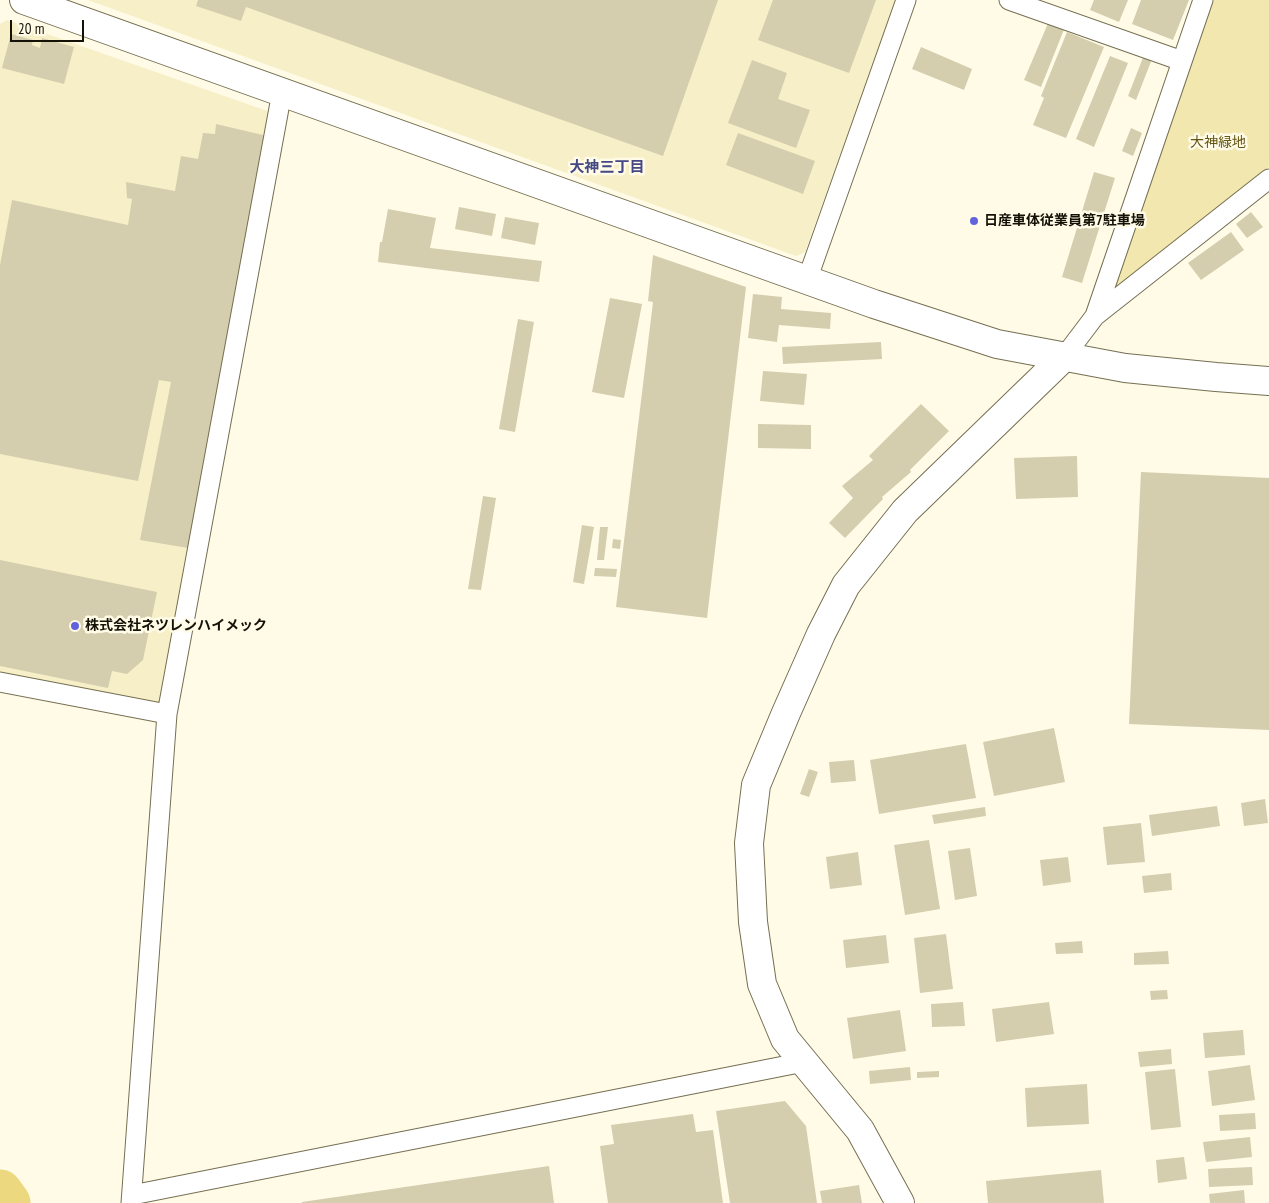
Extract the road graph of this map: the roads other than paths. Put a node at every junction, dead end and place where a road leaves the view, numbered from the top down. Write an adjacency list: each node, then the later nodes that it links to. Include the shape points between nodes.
1 (24, 0): 6 (street)
2 (906, 0): 8 (street)
3 (1010, 0): 5 (street)
4 (1203, 0): 5 (street)
5 (1182, 61): 9 (street)
6 (282, 92): 8 (street); 13 (street)
7 (1269, 179): 9 (street)
8 (807, 280): 10 (street, via 997,344)
9 (1101, 311): 10 (street)
10 (1064, 357): 11 (street, via 1125,368); 14 (street, via 905,511 846,585 809,660 756,784 748,842 753,922 762,984 785,1039)
11 (1269, 381)
12 (0, 682): 13 (street)
13 (167, 714): 15 (street)
14 (804, 1062): 15 (street); 16 (street, via 860,1130)
15 (131, 1199)
16 (900, 1203)

